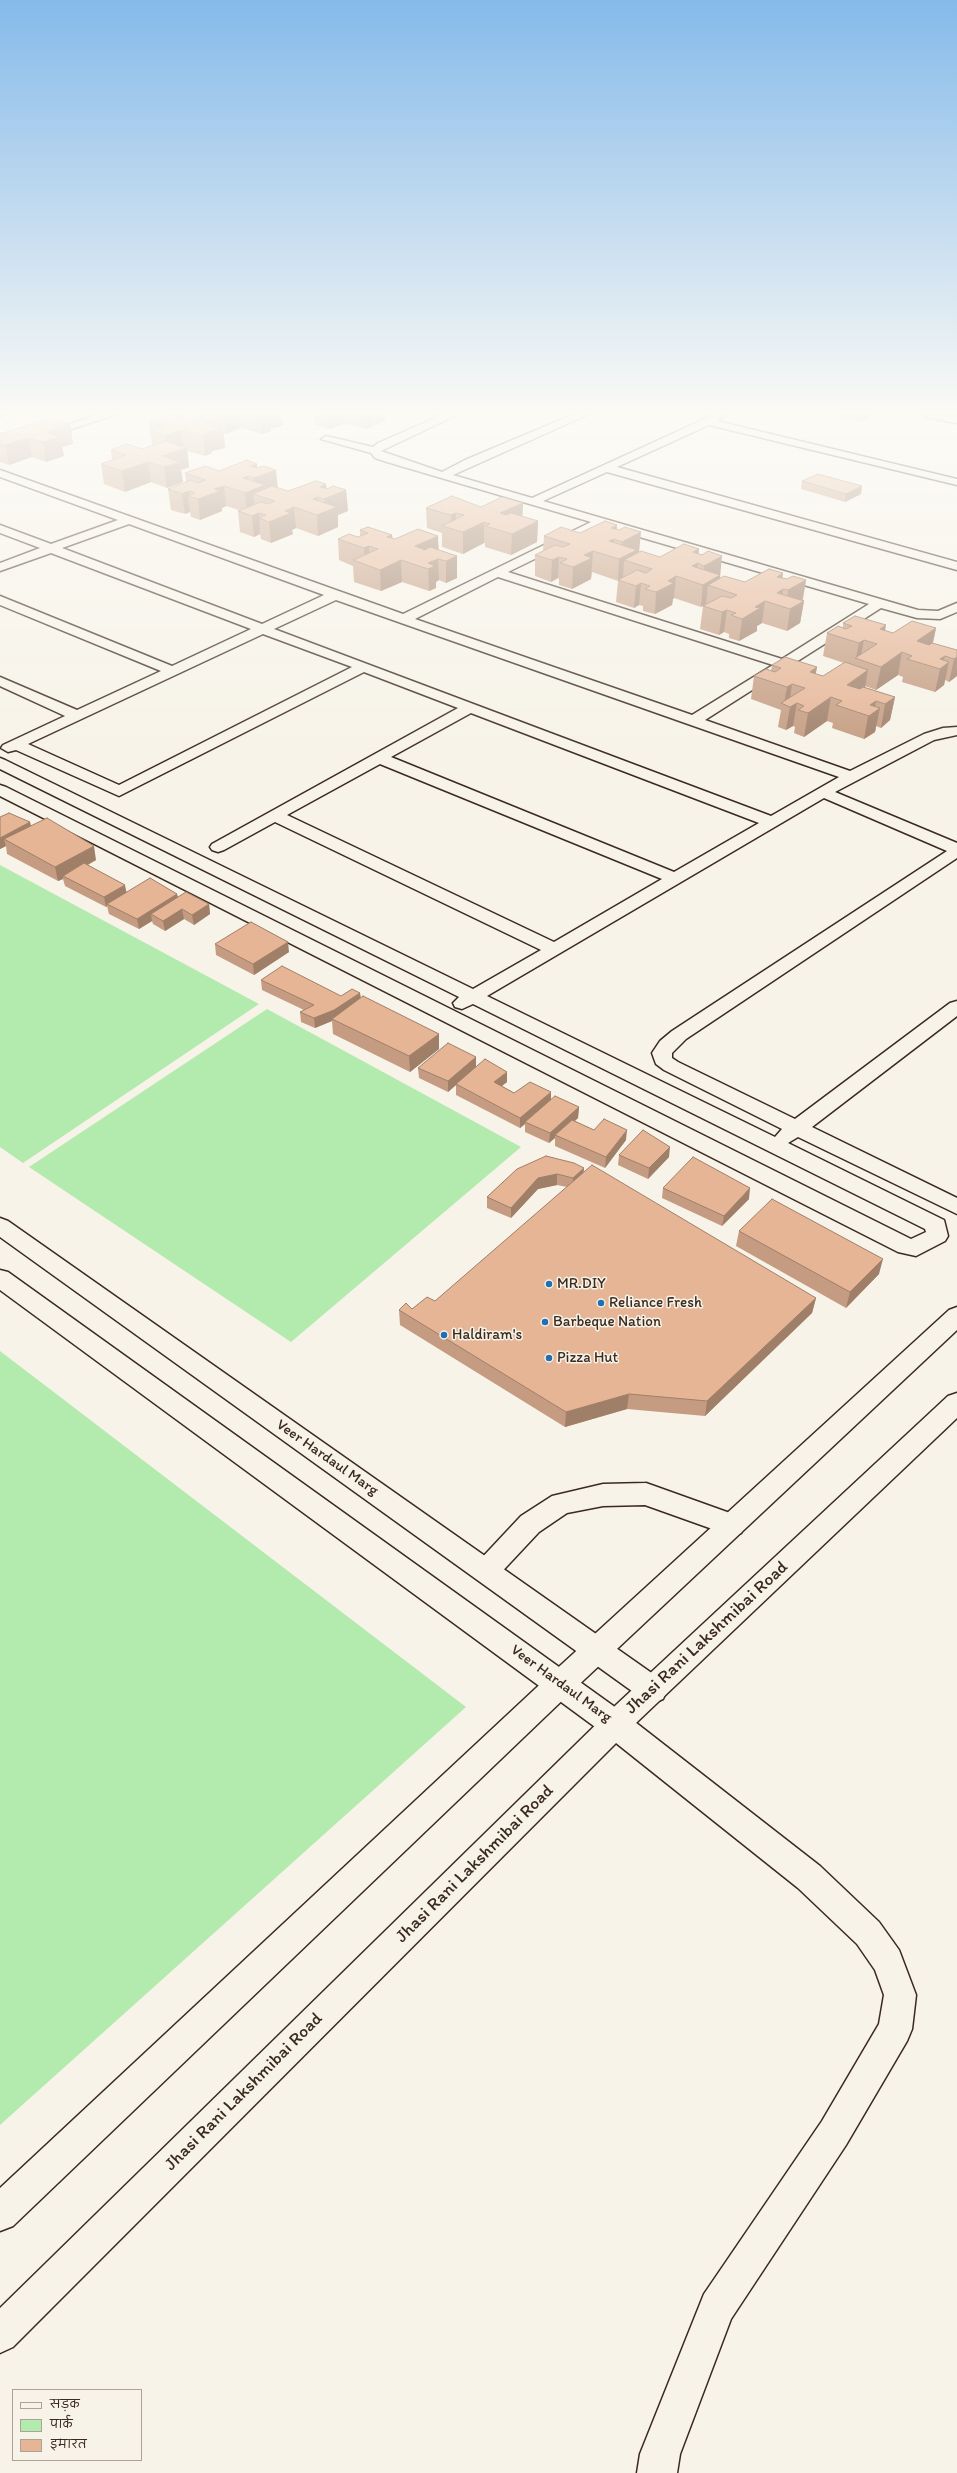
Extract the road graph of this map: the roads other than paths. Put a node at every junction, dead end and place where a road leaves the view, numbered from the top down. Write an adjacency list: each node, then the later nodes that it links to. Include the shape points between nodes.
1 (4, 530): 7 (street)
2 (99, 530): 7 (street)
3 (157, 530): 11 (street)
4 (583, 530): 10 (street)
5 (634, 530): 13 (street)
6 (830, 530): 8 (street)
7 (50, 548): 9 (street); 16 (street)
8 (957, 566)
9 (0, 567)
10 (497, 573): 15 (street); 17 (street)
11 (335, 595): 15 (street); 16 (street)
12 (0, 600): 19 (street)
13 (880, 603): 14 (street, via 927,615 940,615); 17 (street)
14 (957, 607)
15 (404, 619): 23 (street)
16 (262, 629): 18 (street); 19 (street)
17 (785, 664): 23 (street)
18 (363, 667): 21 (street); 25 (street, via 119,791)
19 (172, 672): 22 (street)
20 (0, 681): 22 (street)
21 (469, 708): 27 (street); 33 (street)
22 (77, 716): 25 (street)
23 (693, 720): 29 (street)
24 (957, 731): 29 (street, via 929,737)
25 (16, 744): 26 (street)
26 (0, 751)
27 (378, 758): 32 (street); 36 (street)
28 (0, 763): 38 (street)
29 (851, 776): 31 (street)
30 (0, 790): 40 (street)
31 (822, 792): 33 (street); 35 (street)
32 (275, 816): 34 (street); 37 (street)
33 (771, 822): 36 (street)
34 (218, 847)
35 (957, 850): 41 (street, via 667,1044 662,1053 663,1060 671,1066)
36 (675, 878): 37 (street)
37 (554, 949): 38 (street)
38 (471, 996): 40 (street); 42 (street)
39 (957, 1008): 41 (street)
40 (445, 1013): 42 (street, via 906,1246 916,1248 936,1236 936,1225)
41 (795, 1129): 42 (street); 43 (street)
42 (774, 1146)
43 (957, 1207)
44 (0, 1226): 49 (street, Veer Hardaul Marg)
45 (0, 1278): 51 (street, Veer Hardaul Marg)
46 (957, 1316): 48 (street)
47 (957, 1403): 52 (street, Jhasi Rani Lakshmibai Road)
48 (732, 1525): 49 (street, via 646,1494 603,1495 561,1504 530,1524); 50 (street)
49 (486, 1571): 50 (street, Veer Hardaul Marg)
50 (597, 1650): 51 (street); 52 (street, Veer Hardaul Marg)
51 (560, 1684): 53 (street, Veer Hardaul Marg); 54 (street)
52 (653, 1690): 53 (street, Jhasi Rani Lakshmibai Road)
53 (616, 1725): 55 (street, Jhasi Rani Lakshmibai Road); 56 (street, Veer Hardaul Marg, via 809,1877 868,1933 888,1961 900,1995 895,2029 834,2132 717,2307 660,2454)
54 (0, 2213)
55 (0, 2334)
56 (657, 2473)

